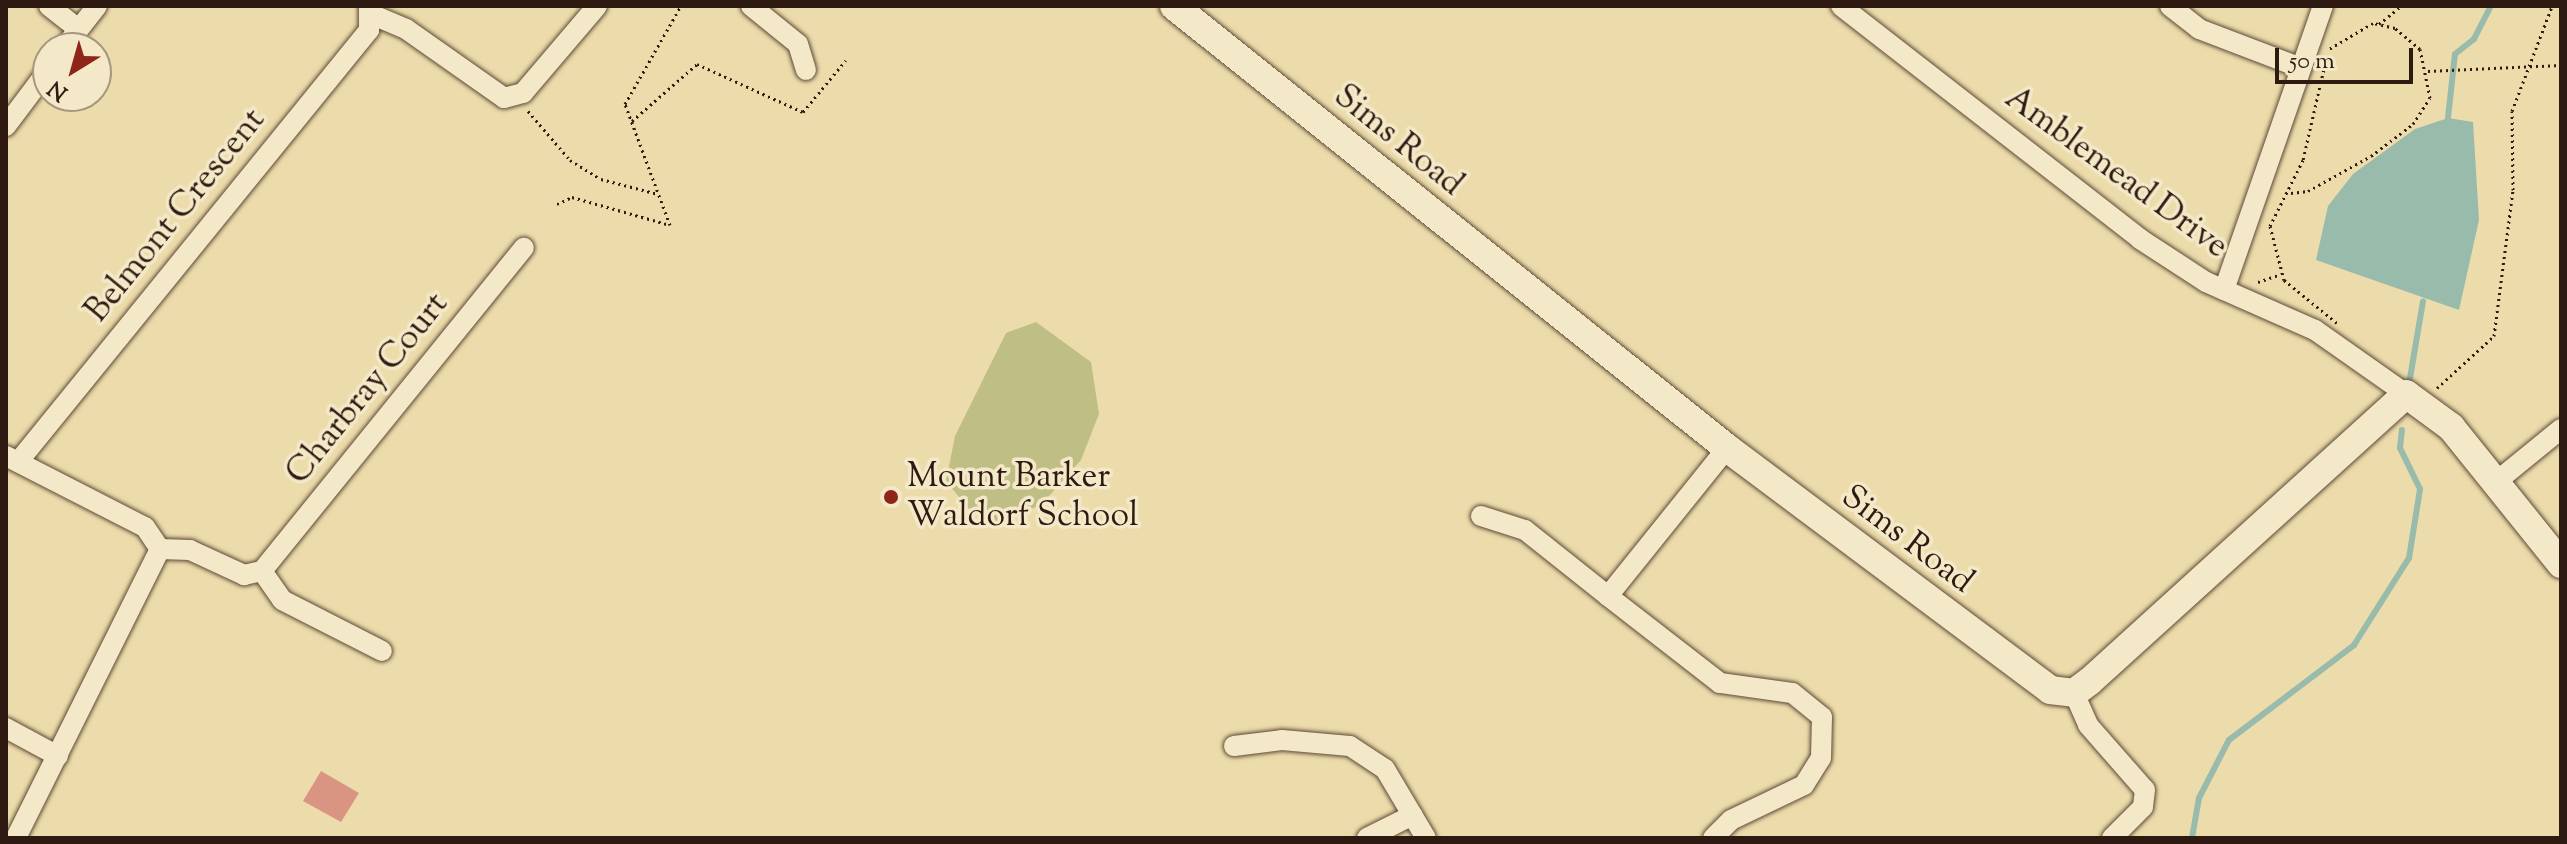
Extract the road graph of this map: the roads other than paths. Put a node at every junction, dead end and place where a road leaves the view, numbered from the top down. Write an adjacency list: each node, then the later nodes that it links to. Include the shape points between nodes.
1 (49, 6): 10 (street)
2 (97, 6): 10 (street)
3 (597, 6): 9 (street, via 523,93 504,98 406,29)
4 (751, 6): 13 (street, via 798,44)
5 (1174, 6): 20 (street, Sims Road)
6 (1841, 6): 17 (street, Amblemead Drive, via 2140,239)
7 (2170, 6): 12 (street, via 2199,29)
8 (2323, 6): 12 (street)
9 (371, 11): 21 (street, Belmont Crescent)
10 (78, 29): 11 (street)
11 (76, 32)
12 (2301, 68): 17 (street)
13 (806, 70)
14 (32, 91): 15 (street)
15 (6, 126)
16 (524, 248): 26 (street, Charbray Court)
17 (2227, 281): 18 (street, Amblemead Drive, via 2331,340)
18 (2413, 399): 22 (street, via 2451,427); 29 (street)
19 (2561, 429): 22 (street)
20 (1727, 448): 27 (street); 29 (street, Sims Road, via 2021,672 2050,690)
21 (12, 459): 24 (street, via 145,527)
22 (2496, 482): 25 (street)
23 (1481, 516): 27 (street, via 1525,530)
24 (160, 549): 26 (street, via 190,550 244,575); 32 (street)
25 (2561, 564)
26 (262, 571): 28 (street, via 282,600)
27 (1608, 596): 37 (street, via 1720,683 1792,693 1822,717 1821,758 1804,785 1731,820)
28 (382, 651)
29 (2074, 693): 38 (street, via 2088,725 2145,790 2143,807)
30 (6, 728): 32 (street)
31 (1234, 746): 33 (street, via 1282,740 1350,746 1385,769)
32 (58, 756): 34 (street)
33 (1413, 815): 35 (street); 36 (street)
34 (16, 838)
35 (1367, 838)
36 (1426, 838)
37 (1713, 838)
38 (2112, 838)

